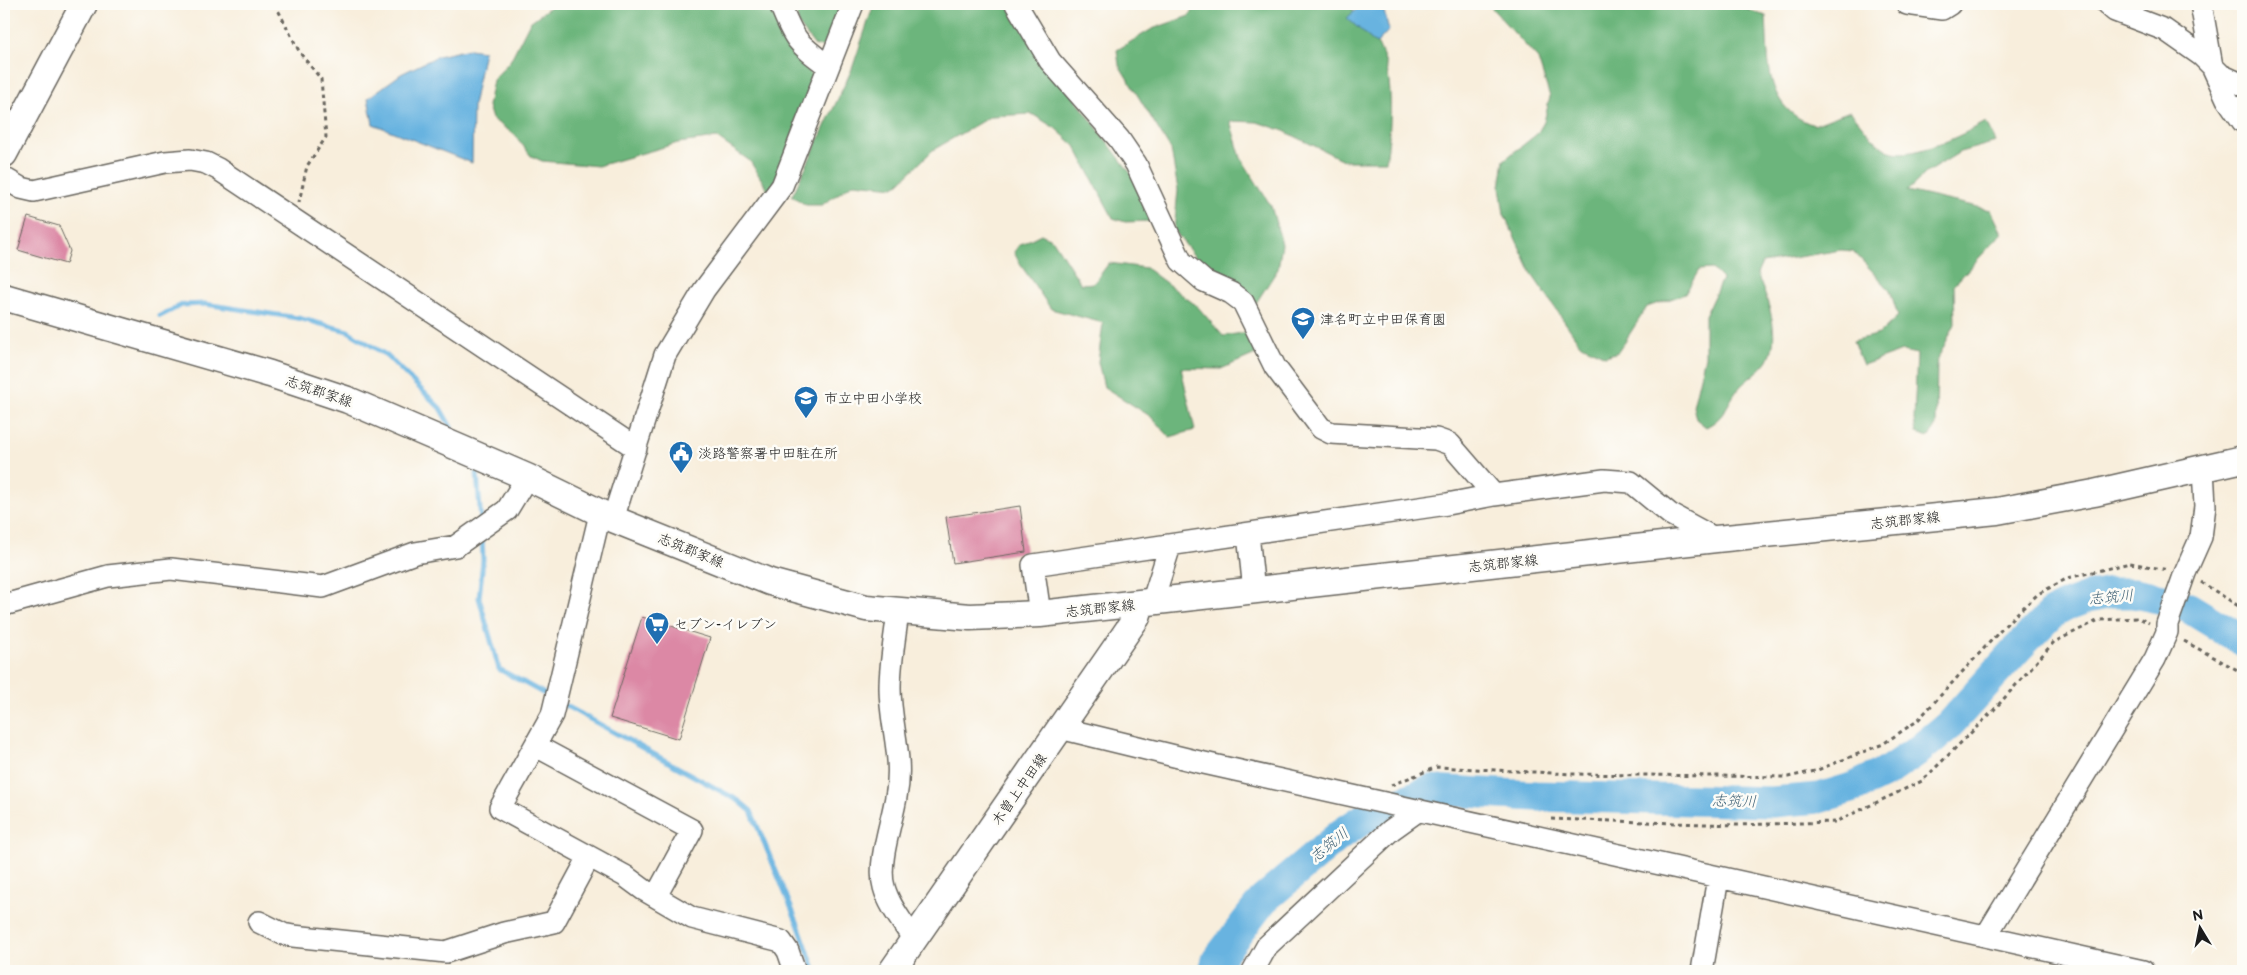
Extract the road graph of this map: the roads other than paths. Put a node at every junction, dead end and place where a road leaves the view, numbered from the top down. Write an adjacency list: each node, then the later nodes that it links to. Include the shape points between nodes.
1 (84, 4): 13 (main road)
2 (780, 4): 9 (street, via 790,31 801,46)
3 (853, 4): 9 (street)
4 (1016, 4): 20 (street, via 1050,61 1119,139 1136,164 1180,261 1204,281 1232,293 1243,302 1276,367 1321,428 1331,433 1436,438 1450,444)
5 (1908, 4): 6 (street, via 1942,9)
6 (1950, 4)
7 (2108, 4): 10 (street, via 2115,11 2165,30)
8 (2202, 4): 10 (street)
9 (828, 66): 16 (street, via 782,186 704,290 666,355)
10 (2212, 66): 11 (street, via 2221,75); 12 (street)
11 (2243, 85)
12 (2243, 122)
13 (4, 154)
14 (4, 178): 16 (street, via 34,191 165,162 190,160 218,169)
15 (4, 296): 19 (main road, 志筑郡家線, via 348,400)
16 (636, 448): 21 (street)
17 (2243, 458): 18 (main road, 志筑郡家線)
18 (2203, 469): 23 (main road, 志筑郡家線, via 1997,511); 37 (street, via 2205,506 2201,537 2155,659)
19 (527, 477): 21 (main road, 志筑郡家線); 27 (street, via 507,510 456,546 415,553 324,587 171,569 108,576)
20 (1494, 495): 22 (street); 23 (street, via 1604,480 1631,482 1670,514)
21 (606, 516): 28 (main road, 志筑郡家線, via 770,582 866,608); 31 (street, via 552,714)
22 (1248, 534): 24 (street); 25 (street)
23 (1716, 539): 25 (main road, 志筑郡家線)
24 (1170, 546): 26 (street); 29 (street, via 1032,566)
25 (1254, 591): 26 (main road, 志筑郡家線)
26 (1146, 603): 29 (main road, 志筑郡家線); 30 (main road, 木曽上中田線)
27 (4, 605)
28 (898, 612): 29 (main road, 志筑郡家線, via 970,617); 38 (street, via 890,688 899,754 897,796 882,873 891,903)
29 (1040, 614)
30 (1060, 728): 32 (street); 38 (main road, 木曽上中田線)
31 (536, 746): 33 (street, via 500,808); 35 (street, via 692,830)
32 (1416, 810): 34 (street); 41 (street, via 1267,946)
33 (589, 857): 35 (street); 36 (street, via 554,922 504,933 446,952 293,936)
34 (1718, 878): 37 (street); 42 (street)
35 (656, 896): 39 (street, via 692,918 781,942)
36 (259, 922)
37 (1986, 936): 43 (street)
38 (914, 940): 40 (main road, 木曽上中田線)
39 (795, 971)
40 (892, 971)
41 (1253, 971)
42 (1702, 971)
43 (2143, 971)

